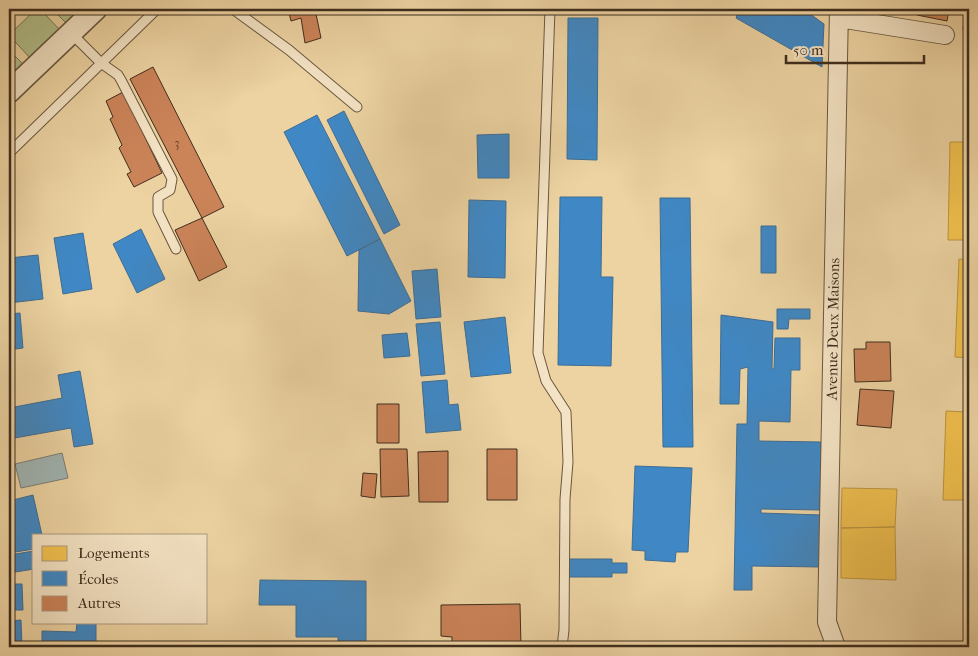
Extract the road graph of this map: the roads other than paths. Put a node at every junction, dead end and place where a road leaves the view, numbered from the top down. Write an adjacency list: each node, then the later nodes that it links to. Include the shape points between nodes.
1 (96, 9): 6 (street)
2 (157, 9): 8 (lane)
3 (233, 9): 10 (lane)
4 (550, 9): 13 (lane, via 538,353 546,381 566,412 568,462)
5 (839, 13): 7 (street); 14 (street, Avenue Deux Maisons, via 827,622)
6 (70, 33): 8 (lane); 9 (street)
7 (945, 35)
8 (101, 63): 11 (lane); 12 (lane, via 118,75 172,179 170,190 158,197 158,212)
9 (9, 92)
10 (358, 107)
11 (9, 153)
12 (176, 249)
13 (562, 647)
14 (836, 647)

